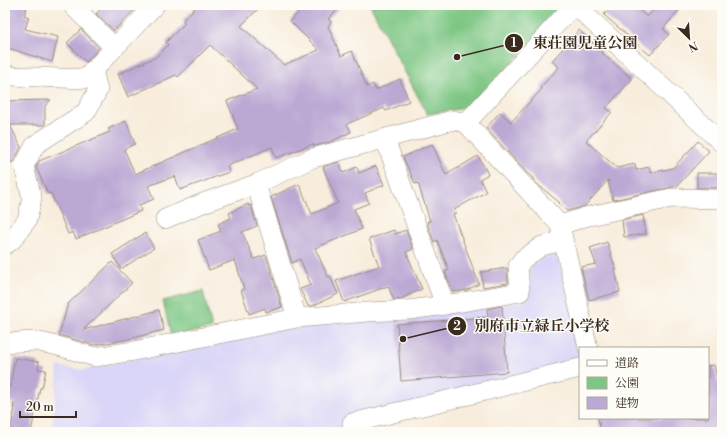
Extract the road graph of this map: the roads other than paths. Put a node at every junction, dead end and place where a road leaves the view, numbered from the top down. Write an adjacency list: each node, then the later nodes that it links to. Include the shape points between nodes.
1 (72, 5): 4 (street)
2 (155, 5): 4 (street)
3 (575, 5): 7 (street); 9 (street)
4 (114, 47): 5 (street)
5 (93, 70): 6 (street, via 85,79 11,76); 14 (street, via 98,90 86,112 35,145 26,161 24,166 32,198 27,220)
6 (5, 73)
7 (466, 123): 8 (street, via 453,120); 13 (street)
8 (385, 139): 10 (street, via 313,158); 15 (street)
9 (722, 143)
10 (256, 184): 12 (street); 16 (street)
11 (722, 199): 13 (street, via 671,198 585,217)
12 (165, 219)
13 (562, 233): 15 (street, via 552,244 542,246 523,259 518,266 520,292); 18 (street)
14 (5, 245)
15 (445, 305): 16 (street)
16 (297, 318): 17 (street, via 95,357 35,341)
17 (5, 343)
18 (588, 347)
19 (579, 368): 20 (street, via 352,423)
20 (354, 432)

